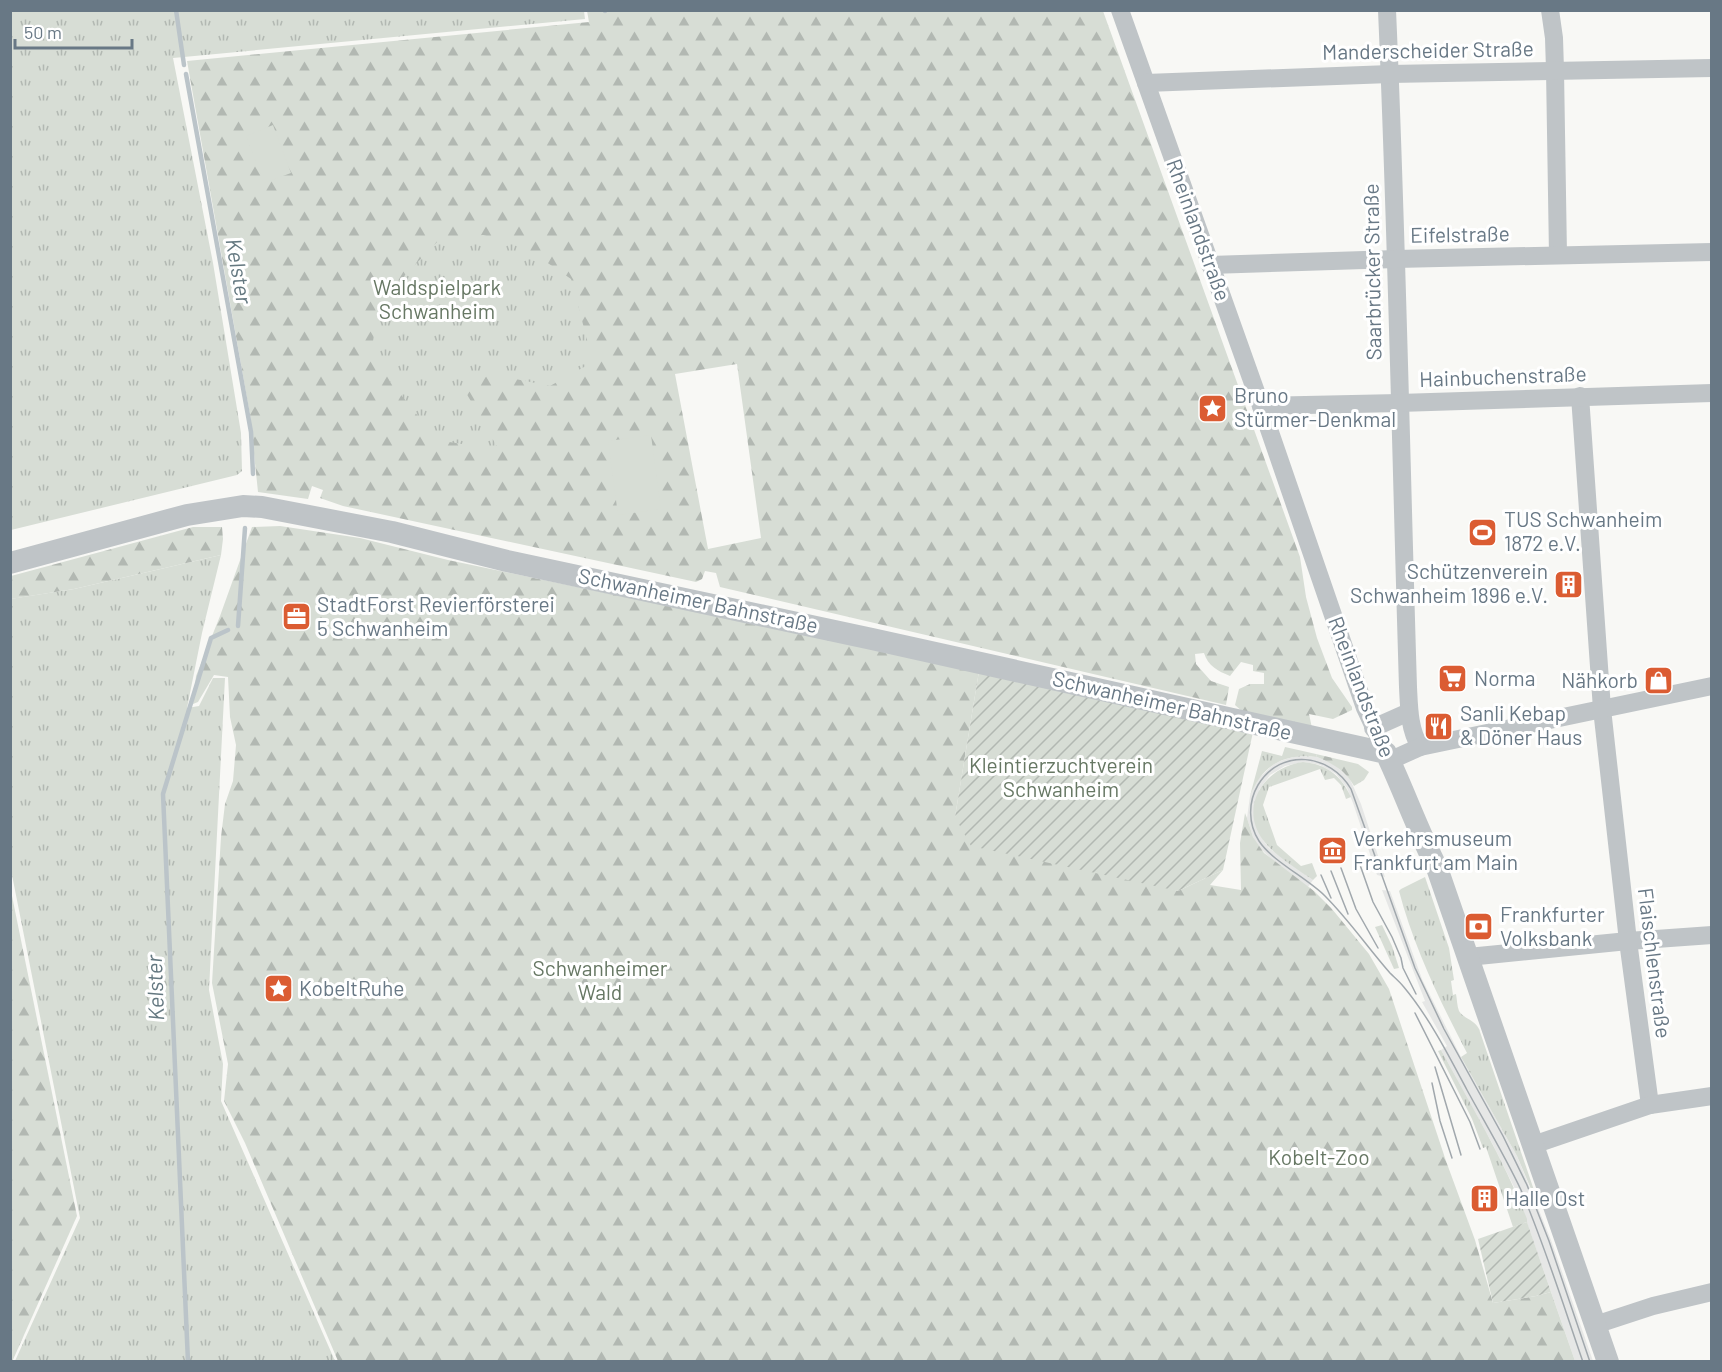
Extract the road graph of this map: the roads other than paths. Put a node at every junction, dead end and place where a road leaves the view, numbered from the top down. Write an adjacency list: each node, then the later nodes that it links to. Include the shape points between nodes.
1 (1120, 10): 7 (street, Rheinlandstraße)
2 (1387, 10): 6 (street, Saarbrücker Straße)
3 (1550, 10): 5 (street)
4 (1712, 68): 5 (street, Manderscheider Straße)
5 (1555, 70): 6 (street, Manderscheider Straße); 9 (street)
6 (1390, 74): 7 (street, Manderscheider Straße); 10 (street, Saarbrücker Straße)
7 (1146, 83): 11 (street, Rheinlandstraße)
8 (1712, 252): 9 (street, Eifelstraße)
9 (1558, 255): 10 (street, Eifelstraße)
10 (1396, 259): 11 (street, Eifelstraße); 14 (street, Saarbrücker Straße)
11 (1210, 265): 15 (street, Rheinlandstraße)
12 (1712, 393): 13 (street, Hainbuchenstraße)
13 (1580, 396): 14 (street, Hainbuchenstraße); 18 (street, Flaischlenstraße)
14 (1399, 403): 15 (street, Hainbuchenstraße); 19 (street, Saarbrücker Straße)
15 (1261, 406): 20 (street, Rheinlandstraße)
16 (10, 563): 22 (street, Schwanheimer Bahnstraße, via 187,515 243,506 262,507 931,651)
17 (1712, 686): 18 (street)
18 (1602, 709): 21 (street); 24 (street, Flaischlenstraße)
19 (1409, 712): 20 (street); 21 (street, Saarbrücker Straße)
20 (1373, 728): 22 (street, Rheinlandstraße)
21 (1420, 747): 22 (street)
22 (1388, 757): 25 (street, Rheinlandstraße, via 1437,868)
23 (1712, 935): 24 (street)
24 (1628, 941): 25 (street); 27 (street, Flaischlenstraße)
25 (1467, 957): 28 (street, Rheinlandstraße)
26 (1712, 1096): 27 (street)
27 (1650, 1105): 28 (street)
28 (1533, 1144): 30 (street, Rheinlandstraße)
29 (1712, 1292): 30 (street)
30 (1595, 1325): 31 (street, Rheinlandstraße)
31 (1608, 1362)

